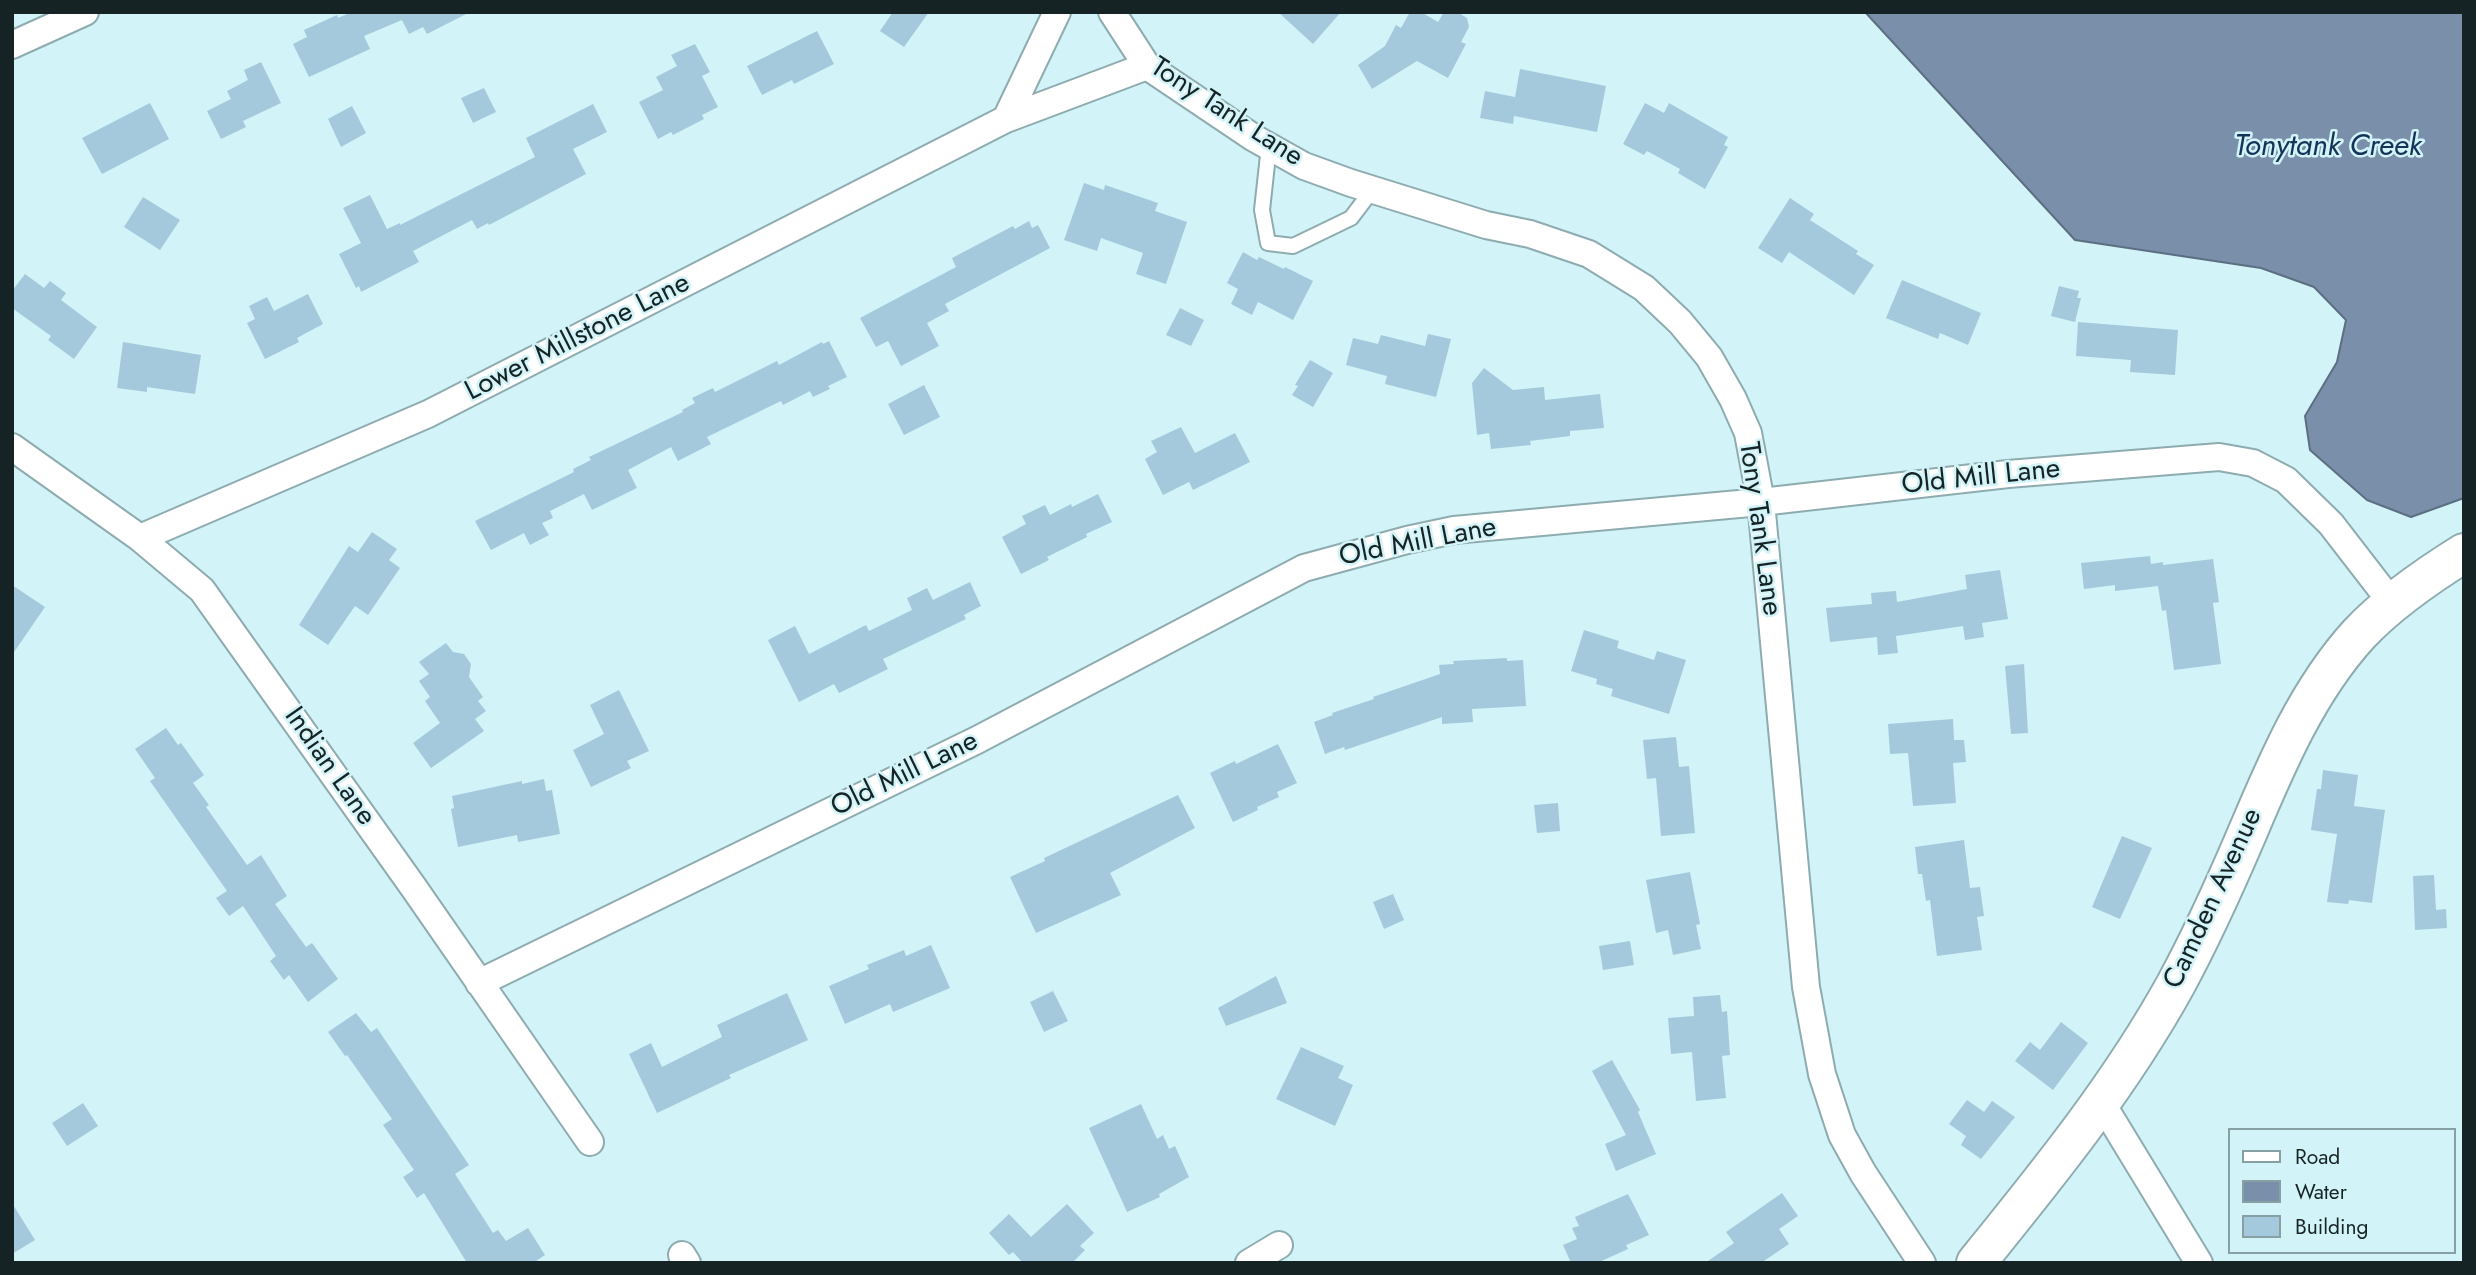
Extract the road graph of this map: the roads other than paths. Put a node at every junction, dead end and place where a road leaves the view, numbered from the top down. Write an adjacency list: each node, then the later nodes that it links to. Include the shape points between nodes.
1 (85, 12): 4 (street)
2 (1057, 12): 6 (street)
3 (1112, 12): 5 (street, Tony Tank Lane)
4 (12, 45)
5 (1147, 66): 6 (street, Lower Millstone Lane); 7 (street, Tony Tank Lane)
6 (1006, 119): 11 (street, Lower Millstone Lane, via 428,414)
7 (1269, 146): 8 (street, Tony Tank Lane, via 1304,166); 8 (lane, via 1262,210 1268,243 1293,246 1351,218)
8 (1373, 189): 10 (street, Tony Tank Lane, via 1588,254 1644,288 1709,357 1734,399 1748,433)
9 (12, 447): 11 (street, Indian Lane)
10 (1761, 502): 13 (street, Old Mill Lane, via 1984,476 2219,457 2253,463 2286,480 2331,524); 14 (street, Old Mill Lane, via 1454,530 1304,568 977,740); 19 (street, Tony Tank Lane, via 1806,987 1822,1073 1842,1135)
11 (140, 538): 14 (street, Indian Lane, via 202,590)
12 (2464, 553): 13 (street, Camden Avenue)
13 (2392, 604): 15 (street, Camden Avenue, via 2333,666 2288,738 2176,983)
14 (479, 984): 16 (street, Indian Lane)
15 (2101, 1102): 20 (street, Camden Avenue); 21 (street)
16 (590, 1142)
17 (1279, 1245): 18 (street)
18 (1249, 1263)
19 (1922, 1263)
20 (1976, 1263)
21 (2199, 1263)

